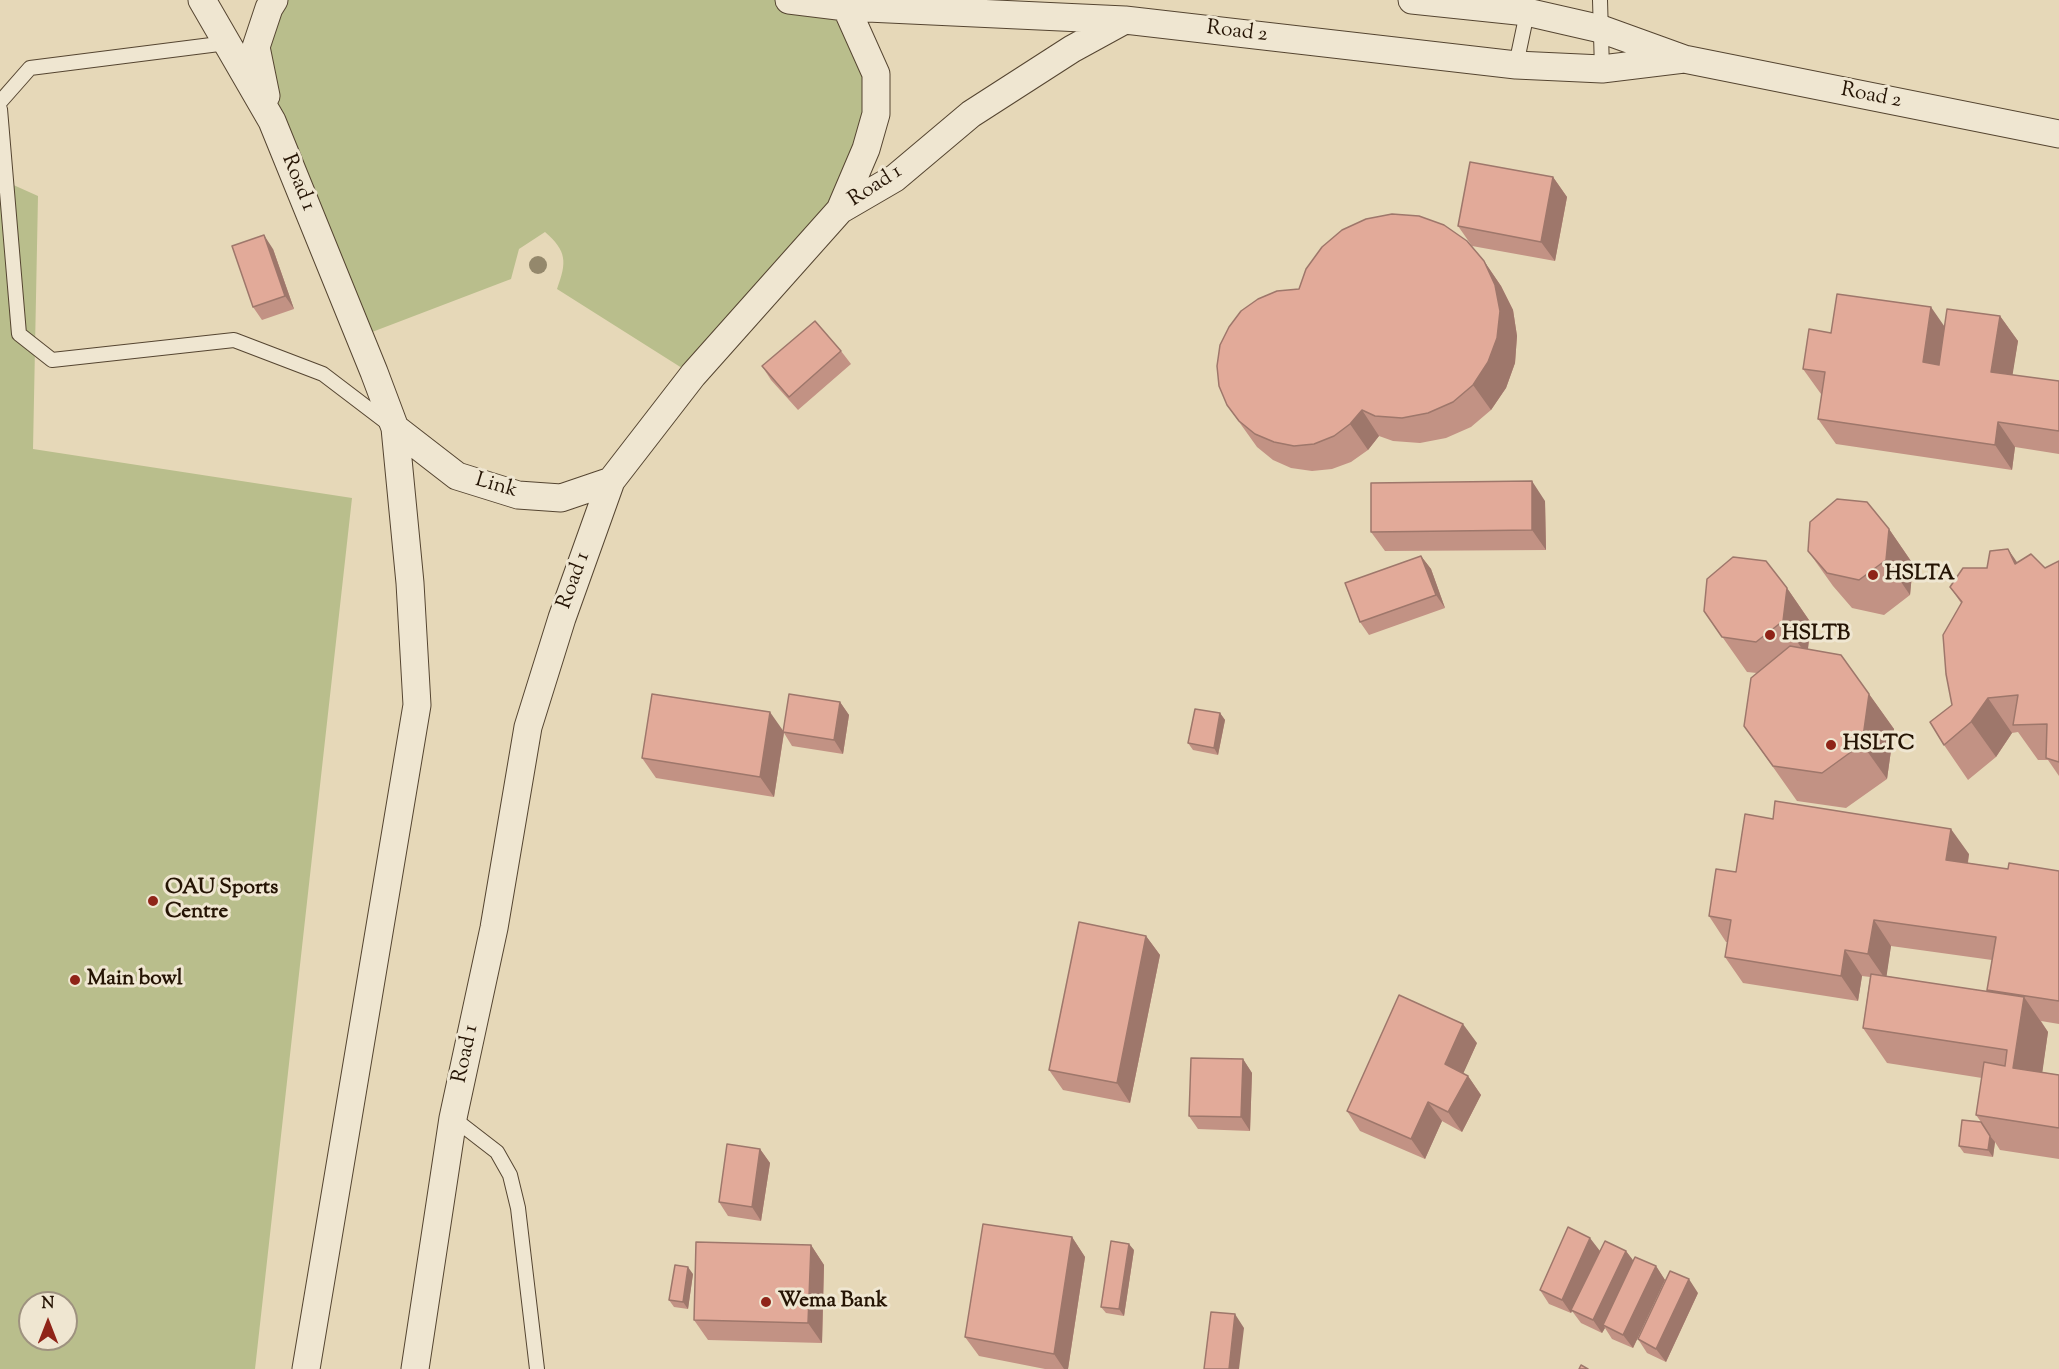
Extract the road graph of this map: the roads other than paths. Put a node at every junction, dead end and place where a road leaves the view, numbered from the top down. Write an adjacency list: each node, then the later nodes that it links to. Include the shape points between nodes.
1 (202, 0): 10 (street, Road 1)
2 (274, 0): 16 (street, via 256,47)
3 (789, 0): 6 (street, Road 2)
4 (1412, 0): 7 (street, Road 2)
5 (1600, 0): 9 (lane)
6 (842, 4): 8 (street, Road 2); 18 (street, via 876,74 876,114)
7 (1529, 6): 9 (street, Road 2); 12 (lane)
8 (1125, 20): 12 (street, Road 2); 18 (street, Road 1, via 970,114 895,178)
9 (1601, 29): 11 (street, Road 2); 13 (lane)
10 (227, 43): 14 (lane, via 30,68); 16 (street, Road 1)
11 (1684, 59): 13 (street, Road 2); 17 (street, Road 2)
12 (1516, 65): 13 (street, Road 2)
13 (1602, 69)
14 (0, 102)
15 (0, 109): 19 (lane, via 20,334 37,348 52,360 234,340 323,374)
16 (272, 121): 19 (street, Road 1)
17 (2059, 134)
18 (840, 210): 20 (street, Road 1, via 693,375)
19 (394, 428): 20 (street, Link, via 457,476 518,495 561,498); 22 (street, Road 1, via 410,583 417,705)
20 (611, 481): 21 (street, Road 1, via 528,727 494,928)
21 (453, 1118): 23 (street, Road 1); 24 (lane, via 497,1152 510,1176 518,1208)
22 (306, 1369)
23 (415, 1369)
24 (537, 1369)

